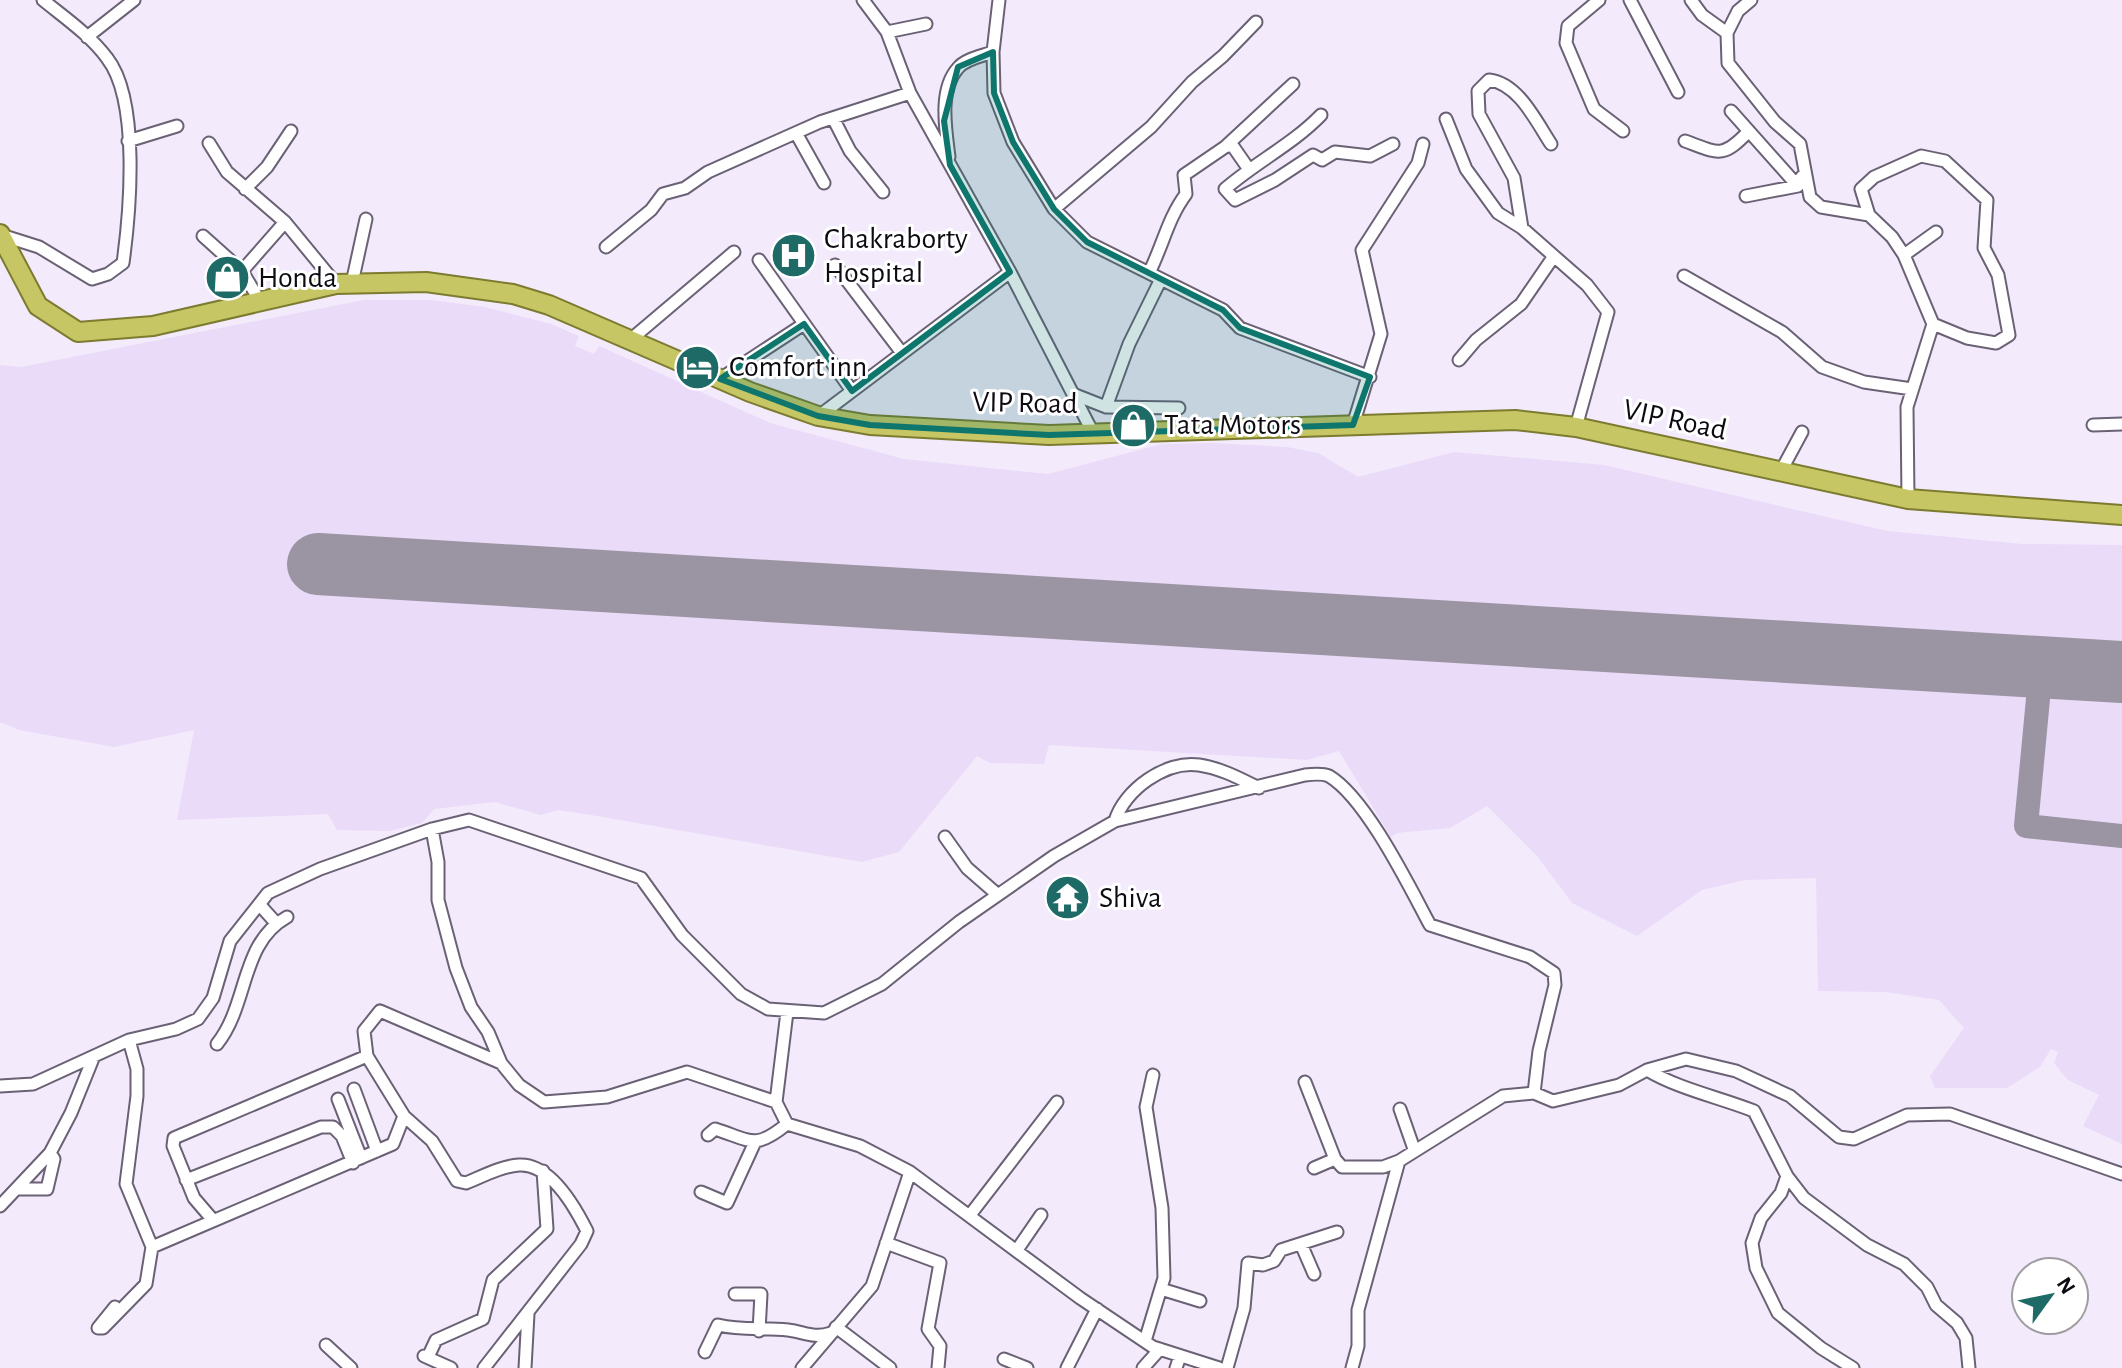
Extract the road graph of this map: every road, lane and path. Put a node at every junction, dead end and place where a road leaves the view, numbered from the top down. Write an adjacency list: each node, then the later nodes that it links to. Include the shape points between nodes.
1 (43, 0): 13 (street)
2 (134, 0): 13 (street)
3 (863, 0): 11 (street)
4 (999, 0): 14 (street)
5 (1599, 0): 24 (street, via 1568,26 1566,43 1594,109)
6 (1630, 0): 16 (street)
7 (1691, 0): 12 (street)
8 (1751, 0): 12 (street, via 1738,11)
9 (1256, 22): 43 (street, via 1151,127)
10 (926, 24): 11 (street)
11 (887, 32): 17 (street)
12 (1727, 33): 36 (street, via 1728,63 1775,122 1800,144)
13 (87, 37): 27 (street, via 109,60 128,111)
14 (993, 52): 34 (street, via 958,67 949,82 944,121); 43 (street, via 994,93 1013,142)
15 (1293, 84): 33 (street)
16 (1678, 92)
17 (910, 93): 20 (street); 34 (street)
18 (1731, 111): 25 (street)
19 (1321, 115): 35 (street, via 1302,136)
20 (833, 118): 26 (street); 40 (street, via 850,151)
21 (1446, 119): 47 (street, via 1466,169 1498,213)
22 (177, 126): 27 (street)
23 (291, 131): 39 (street)
24 (1623, 131)
25 (1748, 132): 28 (street, via 1731,150 1717,153); 38 (street)
26 (796, 133): 37 (street); 51 (street, via 663,194)
27 (128, 141): 49 (street, via 123,263 92,279 39,247)
28 (1685, 141)
29 (209, 143): 39 (street)
30 (1393, 144): 35 (street, via 1370,156 1335,152 1322,160 1313,155 1235,200 1225,189)
31 (1423, 144): 68 (street, via 1418,163 1362,250 1381,334)
32 (1551, 144): 47 (street, via 1501,81 1489,80 1478,91 1479,114 1514,178)
33 (1225, 147): 35 (street, via 1239,150); 59 (street, via 1184,175 1186,194 1170,215)
34 (950, 165): 58 (street)
35 (1248, 168)
36 (1805, 173): 38 (street); 42 (street)
37 (824, 183)
38 (1796, 184): 41 (street); 42 (street)
39 (245, 189): 46 (street)
40 (883, 192)
41 (1746, 196)
42 (1810, 197): 44 (street, via 1821,207)
43 (1054, 209): 59 (street, via 1087,242)
44 (1869, 215): 53 (street); 64 (street, via 1861,189 1874,177 1921,156 1945,161 1987,200 1984,248 1998,275 2009,335 1996,343)
45 (366, 219): 61 (street)
46 (285, 222): 57 (street); 61 (street)
47 (1522, 228): 54 (street)
48 (1936, 232): 53 (street)
49 (0, 235): 62 (highway, VIP Road, via 38,306 78,332 153,326)
50 (203, 236): 57 (street)
51 (606, 247)
52 (734, 252): 65 (street)
53 (1904, 255): 64 (street)
54 (1554, 256): 67 (street, via 1521,304); 79 (street, via 1608,312)
55 (759, 260): 63 (street)
56 (835, 265): 66 (street)
57 (242, 271): 62 (street)
58 (1010, 272): 66 (street); 72 (street)
59 (1155, 276): 68 (street, via 1223,310 1240,328); 73 (street)
60 (1684, 276): 70 (street, via 1782,332 1822,367 1864,382)
61 (344, 284): 62 (highway, VIP Road); 65 (highway, VIP Road, via 426,282 513,294)
62 (261, 303)
63 (804, 324): 69 (street); 71 (street)
64 (1933, 324): 70 (street)
65 (629, 341): 69 (highway, VIP Road)
66 (902, 353): 71 (street)
67 (1459, 360)
68 (1370, 377): 77 (street)
69 (720, 379): 75 (highway, VIP Road)
70 (1912, 389): 83 (street, via 1907,407)
71 (852, 391): 75 (street)
72 (1073, 394): 73 (street); 80 (street)
73 (1106, 407): 74 (street)
74 (1179, 408)
75 (818, 416): 80 (highway, VIP Road, via 870,425 1049,435)
76 (2122, 424): 78 (street)
77 (1353, 425): 79 (highway, VIP Road, via 1515,420); 80 (highway, VIP Road)
78 (2093, 425)
79 (1576, 427): 82 (highway, VIP Road)
80 (1092, 431)
81 (1802, 432): 82 (street)
82 (1781, 471): 83 (highway, VIP Road)
83 (1908, 499): 84 (highway, VIP Road)
84 (2122, 515)
85 (1259, 788): 86 (street); 86 (street, via 1196,764 1167,770 1138,786 1119,806); 102 (street, via 1326,774 1356,803 1430,925 1530,957 1554,973)
86 (1115, 821): 89 (street)
87 (432, 829): 90 (street, via 320,869 268,893); 91 (street, via 469,820 641,878 682,935 741,994 768,1009); 96 (street, via 438,900 456,968)
88 (945, 837): 89 (street, via 967,868)
89 (998, 895): 91 (street, via 882,984 824,1013)
90 (259, 904): 92 (street, via 230,941 213,998 198,1019); 93 (street, via 282,920 259,941 231,1026)
91 (787, 1012): 104 (street)
92 (129, 1040): 94 (street); 132 (street, via 137,1096 126,1184)
93 (217, 1044)
94 (94, 1056): 100 (street, via 33,1084); 113 (street)
95 (367, 1056): 96 (street, via 364,1031 380,1011); 107 (street); 122 (street, via 174,1138)
96 (501, 1063): 104 (street, via 519,1085 544,1102 607,1097 687,1072)
97 (1647, 1070): 102 (street, via 1619,1085 1553,1101); 120 (street, via 1686,1059 1736,1071 1790,1096 1839,1137 1854,1139 1907,1115 1950,1114); 121 (street, via 1672,1085 1687,1085 1754,1111)
98 (1153, 1075): 135 (street, via 1146,1107 1162,1208)
99 (1305, 1082): 114 (street)
100 (0, 1086)
101 (354, 1089): 112 (street)
102 (1534, 1093): 111 (street, via 1503,1096)
103 (338, 1099): 115 (street)
104 (776, 1102): 108 (street)
105 (1057, 1102): 126 (street)
106 (1400, 1109): 111 (street)
107 (404, 1116): 112 (street, via 393,1144); 118 (street, via 432,1141 457,1181 466,1183 523,1164)
108 (787, 1124): 110 (street, via 766,1141); 119 (street, via 860,1146)
109 (708, 1135): 110 (street, via 715,1129)
110 (755, 1142): 124 (street, via 727,1203)
111 (1414, 1149): 116 (street)
112 (377, 1151): 115 (street)
113 (50, 1153): 123 (street); 123 (street, via 54,1159 47,1189)
114 (1335, 1159): 116 (street, via 1342,1167 1383,1167); 117 (street)
115 (357, 1160): 122 (street, via 333,1127 321,1127); 128 (street)
116 (1399, 1161): 163 (street, via 1358,1310)
117 (1314, 1168)
118 (543, 1170): 138 (street, via 587,1231); 151 (street, via 547,1229 493,1280 483,1319 436,1340 425,1356)
119 (910, 1172): 126 (street); 130 (street)
120 (2122, 1174)
121 (1787, 1176): 164 (street, via 1752,1243 1756,1268 1778,1313); 165 (street, via 1804,1198 1867,1245 1904,1264 1927,1287 1966,1338)
122 (186, 1180): 128 (street)
123 (16, 1189): 125 (street)
124 (701, 1192)
125 (0, 1206)
126 (970, 1215): 133 (street)
127 (1041, 1215): 133 (street)
128 (212, 1219): 132 (street)
129 (1337, 1232): 131 (street)
130 (886, 1243): 141 (street, via 872,1286); 156 (street, via 940,1263 928,1329 940,1346)
131 (1301, 1244): 134 (street); 162 (street, via 1281,1250 1263,1265 1248,1263 1244,1308)
132 (152, 1247): 139 (street, via 146,1284 98,1328)
133 (1017, 1250): 140 (street)
134 (1314, 1274)
135 (1161, 1289): 137 (street); 143 (street)
136 (735, 1294): 142 (street, via 761,1294)
137 (1200, 1301)
138 (532, 1306): 152 (street); 153 (street, via 525,1320)
139 (115, 1307)
140 (1097, 1309): 143 (street); 158 (street)
141 (834, 1330): 142 (street, via 817,1338 788,1330); 154 (street); 155 (street)
142 (759, 1331): 146 (street, via 718,1325)
143 (1145, 1341): 145 (street)
144 (326, 1345): 150 (street)
145 (1160, 1349): 147 (street); 159 (street)
146 (705, 1352)
147 (1180, 1356): 149 (street); 160 (street)
148 (1004, 1359): 157 (street)
149 (1203, 1366): 161 (street)
150 (351, 1368)
151 (451, 1368)
152 (484, 1368)
153 (525, 1368)
154 (802, 1368)
155 (890, 1368)
156 (938, 1368)
157 (1027, 1368)
158 (1067, 1368)
159 (1143, 1368)
160 (1176, 1368)
161 (1219, 1368)
162 (1227, 1368)
163 (1352, 1368)
164 (1853, 1368)
165 (1969, 1368)

